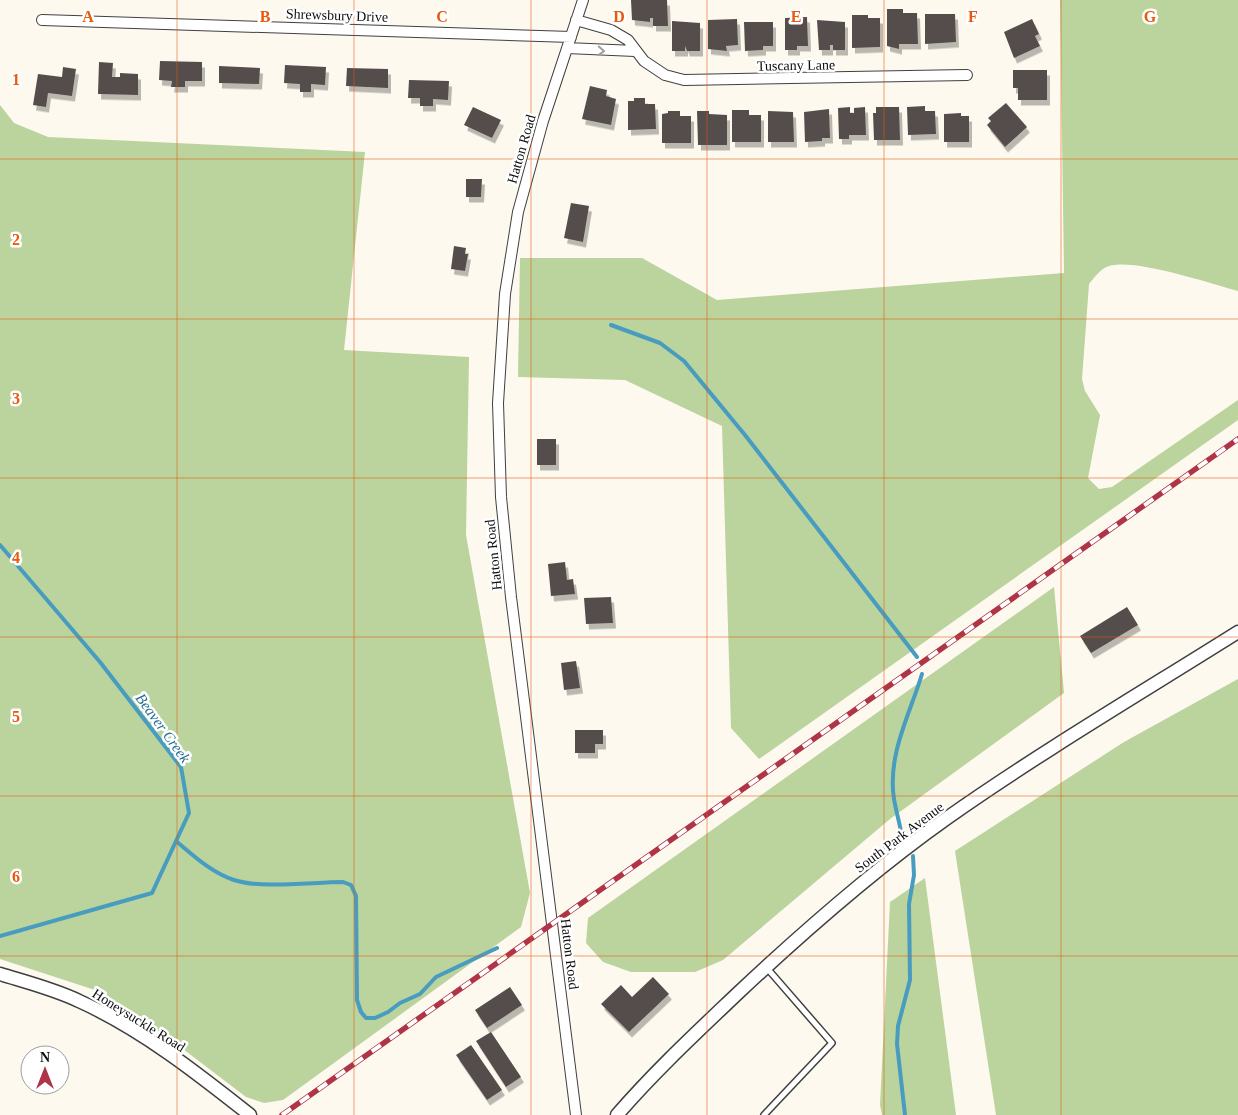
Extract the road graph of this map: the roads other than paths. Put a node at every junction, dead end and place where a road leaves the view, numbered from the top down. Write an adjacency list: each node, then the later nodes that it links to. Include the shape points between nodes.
1 (583, 0): 3 (street, Hatton Road)
2 (42, 20): 4 (street, Shrewsbury Drive)
3 (576, 20): 4 (street, Hatton Road); 6 (street, Tuscany Lane, via 611,30 628,40)
4 (571, 37): 5 (street, Hatton Road)
5 (567, 48): 6 (street, one-way to 6); 12 (street, Hatton Road, via 529,166 511,246 500,355 498,448 511,597)
6 (635, 51): 7 (street, Tuscany Lane, via 665,74 684,80)
7 (967, 74)
8 (1238, 632): 9 (street, South Park Avenue, via 948,818 867,879)
9 (766, 967): 13 (street, South Park Avenue, via 668,1060); 14 (lane, via 832,1043)
10 (0, 974): 11 (street, Honeysuckle Road, via 78,1000 106,1014 173,1057)
11 (250, 1115)
12 (576, 1115)
13 (617, 1115)
14 (764, 1115)

